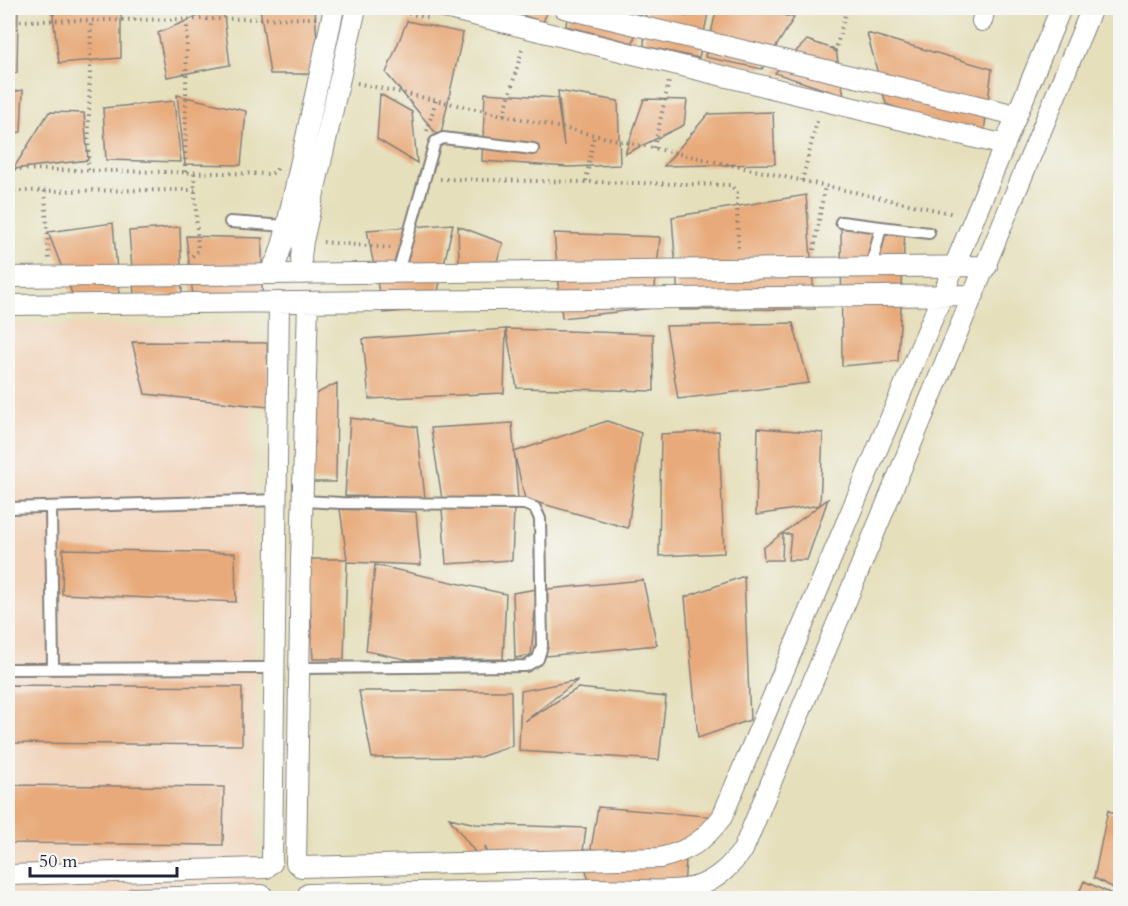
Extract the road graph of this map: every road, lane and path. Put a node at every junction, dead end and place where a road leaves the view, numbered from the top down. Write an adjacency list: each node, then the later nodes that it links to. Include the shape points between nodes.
1 (54, 8): 16 (path)
2 (138, 8): 14 (path)
3 (318, 8): 12 (path, via 316,18)
4 (333, 8): 47 (street)
5 (356, 8): 66 (street, via 303,241)
6 (385, 8): 11 (path)
7 (564, 8): 18 (street)
8 (847, 8): 18 (path)
9 (1061, 8): 24 (street)
10 (1092, 8): 60 (street)
11 (438, 13): 27 (street)
12 (187, 19): 14 (path); 33 (path)
13 (91, 20): 14 (path); 16 (path); 32 (path)
14 (135, 20)
15 (8, 21): 16 (path)
16 (52, 21)
17 (524, 42): 23 (path)
18 (830, 71): 24 (street)
19 (670, 78): 28 (path)
20 (354, 82): 21 (path)
21 (436, 100): 23 (path); 26 (path)
22 (819, 114): 37 (path)
23 (504, 115): 25 (path)
24 (1016, 115): 27 (street)
25 (594, 135): 28 (path); 36 (path)
26 (423, 142)
27 (1005, 145): 61 (street)
28 (654, 148): 37 (path)
29 (533, 149): 35 (lane, via 440,138 434,144)
30 (280, 158): 34 (path, via 272,173)
31 (8, 169): 32 (path)
32 (88, 170): 33 (path)
33 (185, 172): 34 (path)
34 (194, 172): 39 (path)
35 (424, 179): 36 (path); 59 (lane)
36 (585, 181): 64 (path, via 731,185 737,193)
37 (802, 181): 38 (path)
38 (825, 185): 43 (path); 62 (path)
39 (195, 190): 41 (path); 55 (path, via 198,251)
40 (8, 191): 41 (path)
41 (45, 191): 56 (path)
42 (958, 204): 43 (path)
43 (954, 214): 46 (path)
44 (230, 222): 47 (lane)
45 (841, 222): 48 (lane)
46 (950, 224)
47 (286, 226): 65 (street, via 278,258)
48 (881, 227): 50 (lane); 63 (lane)
49 (325, 231): 52 (path)
50 (929, 233)
51 (395, 237): 53 (path)
52 (323, 242): 53 (path); 54 (path)
53 (392, 248): 59 (path)
54 (322, 249)
55 (191, 256)
56 (49, 260): 57 (path); 58 (path)
57 (61, 260)
58 (39, 261)
59 (393, 265): 64 (street); 66 (street); 70 (street)
60 (987, 266): 61 (street); 68 (street)
61 (953, 267): 63 (street); 69 (street)
62 (810, 268): 63 (street); 64 (street)
63 (871, 268)
64 (738, 269)
65 (268, 274): 66 (street); 67 (street)
66 (303, 274)
67 (8, 277)
68 (974, 295): 69 (street); 85 (street, via 743,850 717,876 683,889)
69 (942, 296): 70 (street); 82 (street, via 722,817 711,833 688,849 660,858)
70 (390, 301): 72 (street)
71 (279, 302): 72 (street); 73 (street); 74 (street)
72 (308, 302): 75 (street)
73 (8, 305)
74 (277, 500): 76 (lane); 78 (street)
75 (304, 501): 79 (street); 79 (lane, via 524,504 536,508 540,519 542,646 538,659 526,666)
76 (51, 507): 77 (lane); 81 (lane)
77 (8, 508)
78 (275, 668): 81 (lane); 83 (street)
79 (300, 668): 82 (street)
80 (8, 669): 81 (lane)
81 (52, 669)
82 (299, 865): 83 (street, via 280,860); 86 (street, via 307,875)
83 (269, 866): 84 (street); 87 (street, via 260,881)
84 (8, 875)
85 (539, 894): 86 (street)
86 (306, 896)
87 (263, 897): 88 (street)
88 (134, 898)

